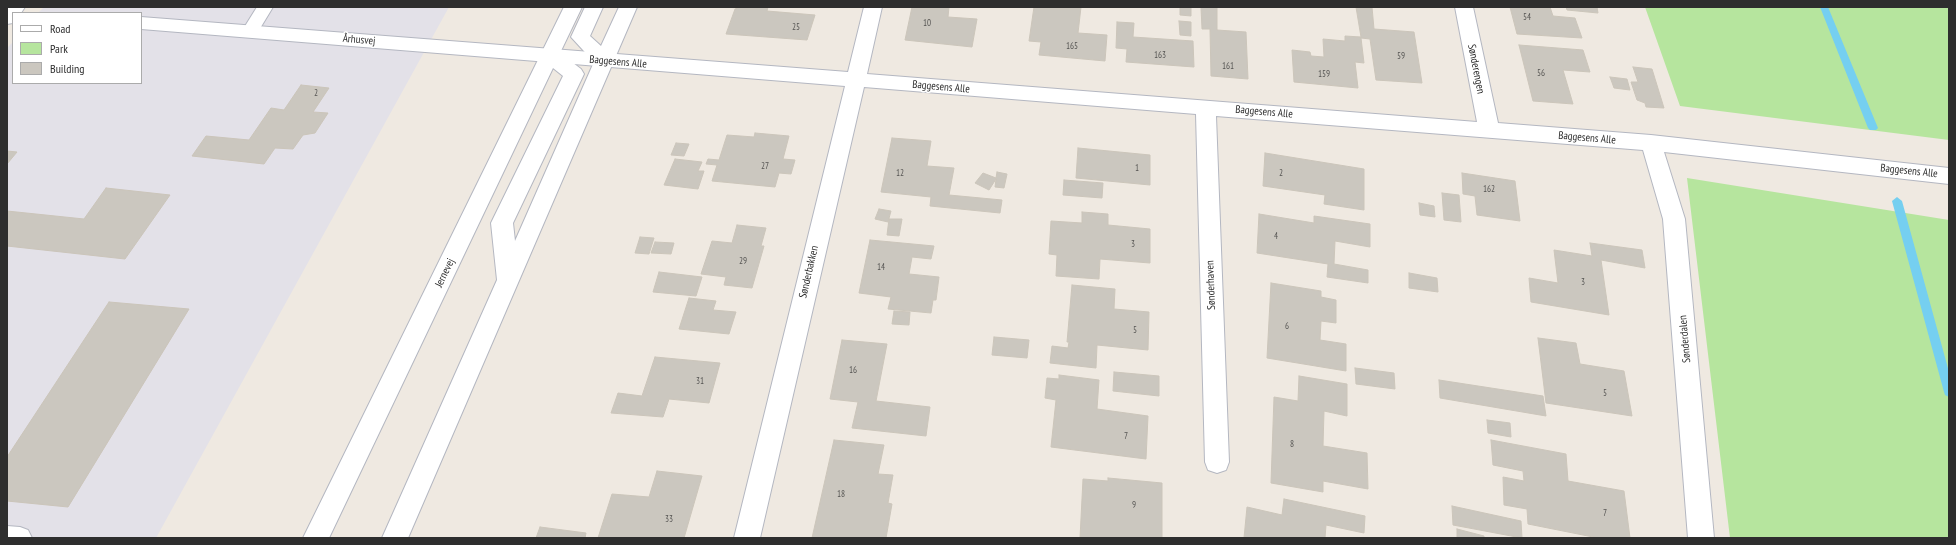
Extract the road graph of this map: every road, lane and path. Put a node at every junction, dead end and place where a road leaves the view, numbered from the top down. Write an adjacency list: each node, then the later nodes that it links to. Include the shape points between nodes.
1 (265, 7): 8 (lane)
2 (573, 7): 9 (street, Jernevej)
3 (594, 7): 11 (street, via 580,37)
4 (628, 7): 11 (street)
5 (873, 7): 12 (street, Sønderbakken)
6 (1464, 7): 14 (street, Sønderengen)
7 (142, 23): 8 (street, Århusvej)
8 (250, 31): 9 (street, Århusvej)
9 (550, 55): 10 (street, Århusvej); 17 (street, via 574,74 502,223); 21 (street, Jernevej)
10 (578, 58): 11 (street, Baggesens Alle)
11 (605, 61): 12 (street, Baggesens Alle); 17 (street)
12 (854, 80): 13 (street, Baggesens Alle); 23 (street, Sønderbakken)
13 (1206, 108): 14 (street, Baggesens Alle); 18 (street, Sønderhaven)
14 (1489, 130): 15 (street, Baggesens Alle)
15 (1651, 143): 16 (street, Baggesens Alle); 24 (street, Sønderdalen, via 1674,219)
16 (1949, 176)
17 (508, 281): 22 (street)
18 (1217, 462)
19 (7, 537): 20 (lane)
20 (20, 538)
21 (316, 538)
22 (395, 538)
23 (747, 538)
24 (1701, 538)

